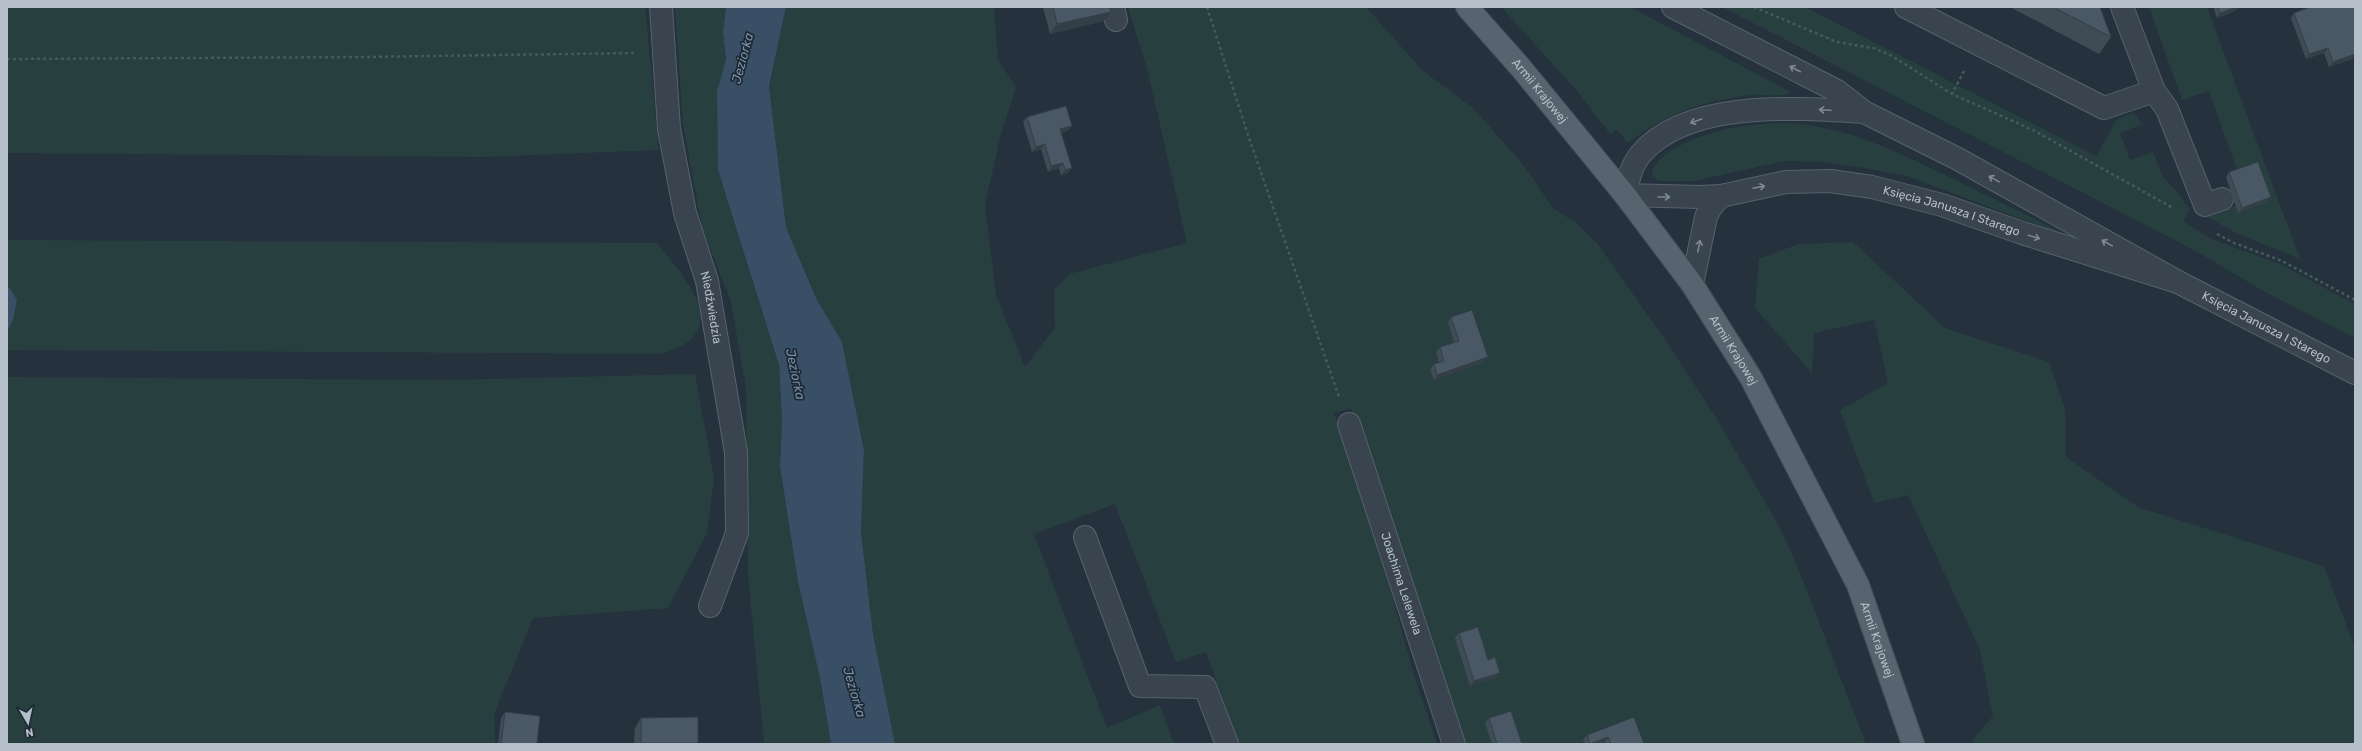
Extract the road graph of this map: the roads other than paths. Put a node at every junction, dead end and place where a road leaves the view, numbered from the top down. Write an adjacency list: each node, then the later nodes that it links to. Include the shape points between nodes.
1 (660, 7): 16 (street, Niedźwiedzia, via 669,129 685,213 707,281 736,452 737,534)
2 (1467, 7): 8 (main road, Armii Krajowej, via 1521,68)
3 (1673, 7): 7 (street, Księcia Janusza I Starego, one-way to 3, via 1837,91)
4 (1906, 7): 6 (street, via 2104,108)
5 (2122, 7): 6 (street)
6 (2154, 91): 10 (street, via 2167,108 2205,205)
7 (1864, 112): 8 (street, Księcia Janusza I Starego, one-way to 8, via 1797,108 1752,109 1696,120 1664,136 1645,150 1632,170); 11 (street, Księcia Janusza I Starego, one-way to 7, via 1958,158)
8 (1625, 195): 9 (street, Księcia Janusza I Starego, one-way to 9, via 1700,198); 12 (main road, Armii Krajowej)
9 (1721, 196): 11 (street, Księcia Janusza I Starego, one-way to 11, via 1786,182 1830,180 1872,187 1942,205); 12 (street, one-way to 9, via 1706,217)
10 (2222, 199)
11 (2178, 282): 13 (street, Księcia Janusza I Starego)
12 (1692, 284): 19 (main road, Armii Krajowej, via 1751,378 1858,585)
13 (2355, 373)
14 (1349, 424): 18 (street, Joachima Lelewela)
15 (1085, 537): 17 (street, via 1140,686 1205,687)
16 (710, 606)
17 (1227, 744)
18 (1454, 744)
19 (1913, 744)

